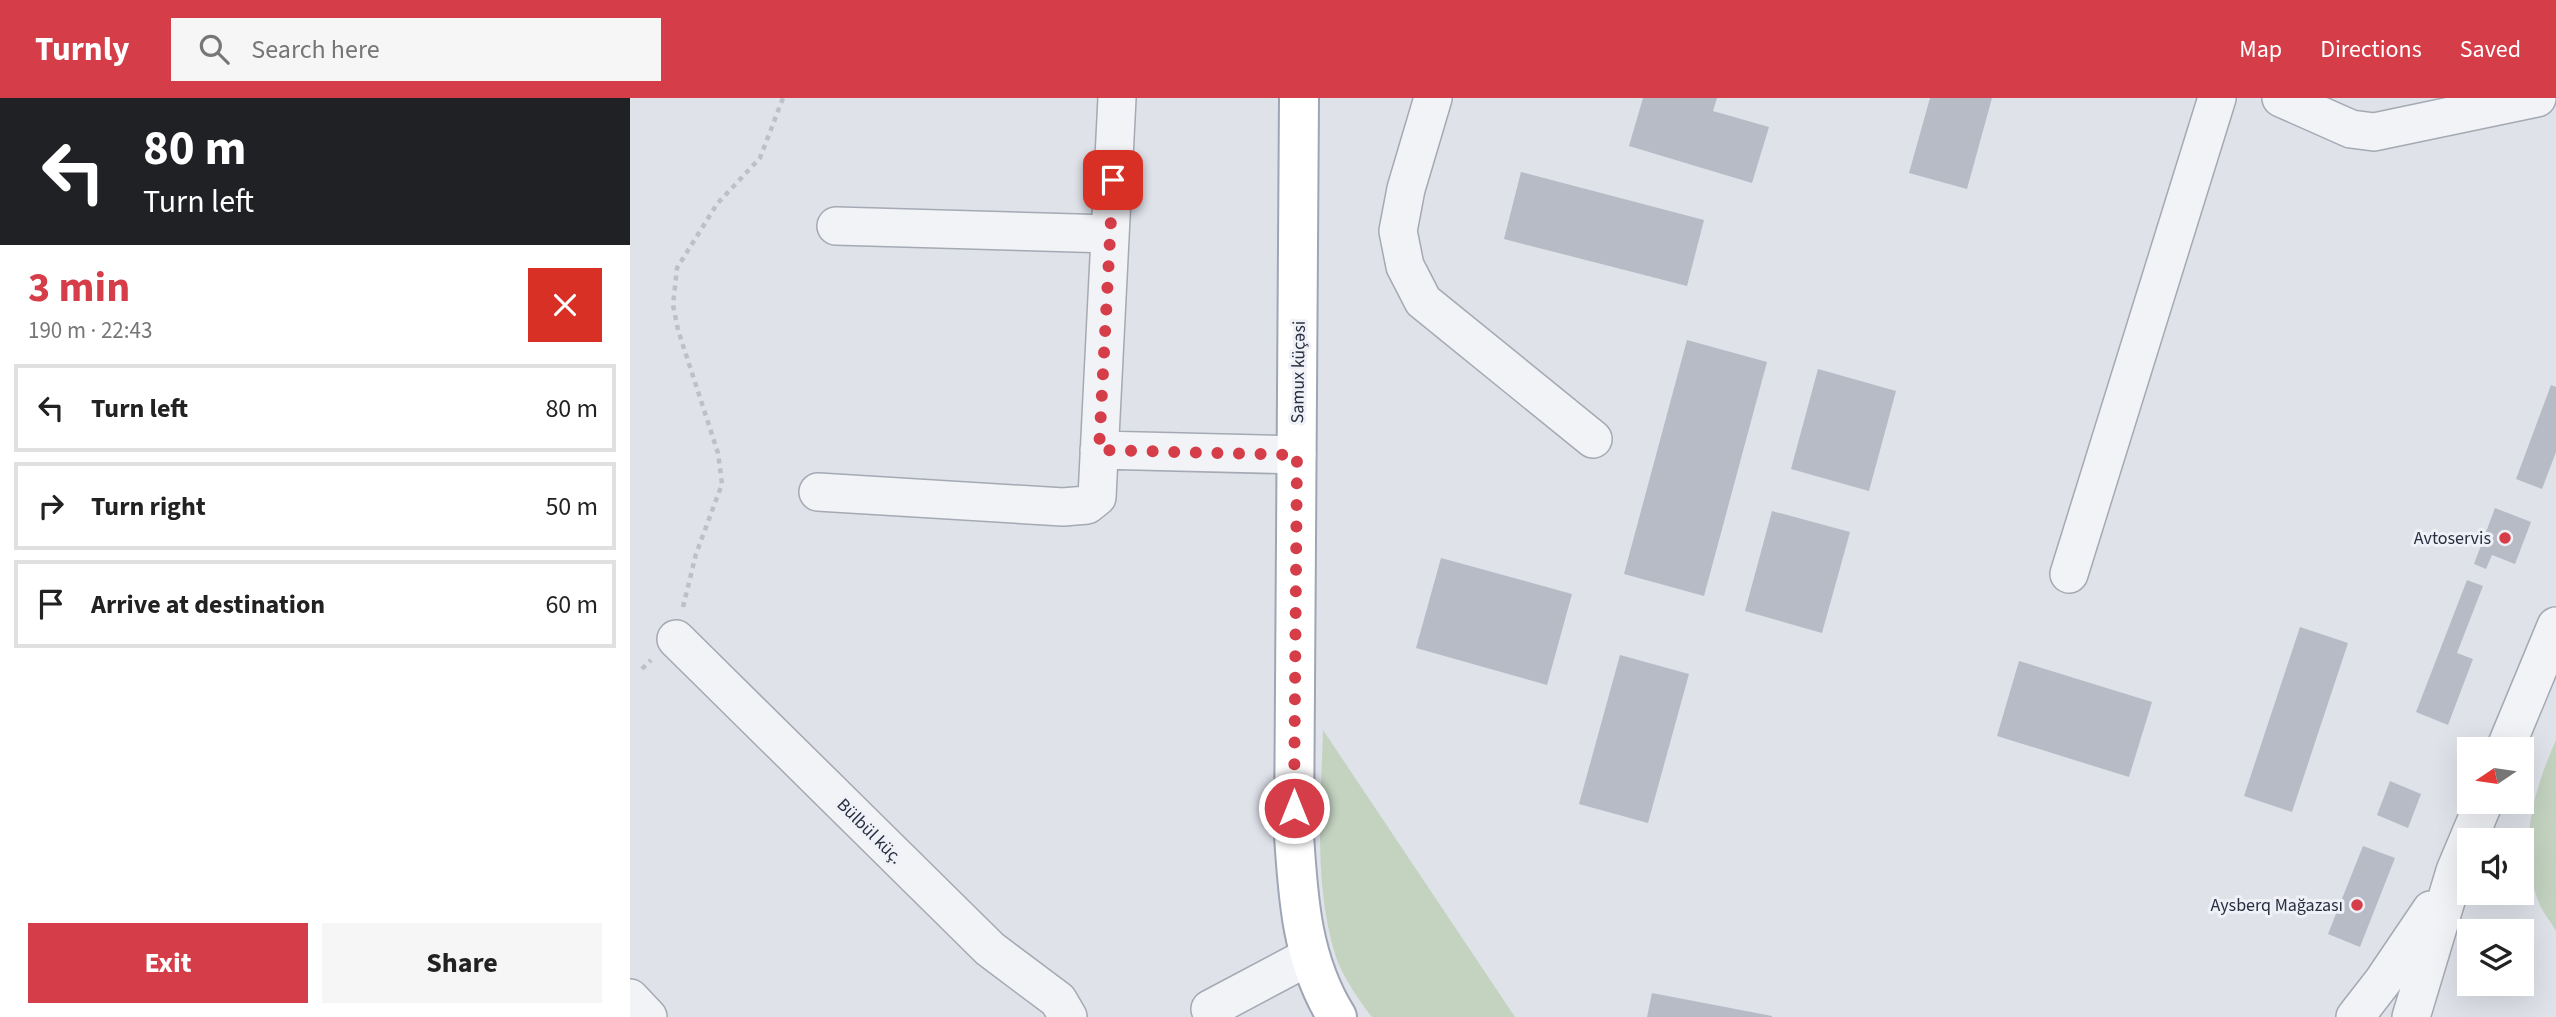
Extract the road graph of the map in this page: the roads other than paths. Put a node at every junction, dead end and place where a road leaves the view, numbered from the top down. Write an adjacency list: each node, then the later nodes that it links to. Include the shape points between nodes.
1 (1117, 98): 8 (street)
2 (1299, 98): 11 (main road, Samux küçəsi)
3 (1433, 98): 9 (street, via 1398,231 1405,266 1423,301)
4 (2217, 98): 13 (street)
5 (2281, 98): 6 (street, via 2351,129 2374,132)
6 (2537, 98)
7 (836, 226): 8 (street)
8 (1110, 234): 10 (street)
9 (1593, 439)
10 (1099, 450): 11 (street); 12 (street, via 1097,498 1087,505)
11 (1297, 455): 19 (main road, Samux küçəsi, via 1294,835 1298,903)
12 (818, 492)
13 (2069, 574)
14 (2556, 626): 16 (street)
15 (676, 639): 23 (street, Bülbül küç., via 990,949 1058,1000)
16 (2510, 737)
17 (2479, 814): 18 (street)
18 (2455, 871): 25 (street); 26 (street)
19 (1308, 957): 21 (street); 24 (main road, Samux küçəsi)
20 (630, 998): 22 (street)
21 (1210, 1009)
22 (648, 1017)
23 (1068, 1017)
24 (1337, 1017)
25 (2355, 1017)
26 (2411, 1017)

